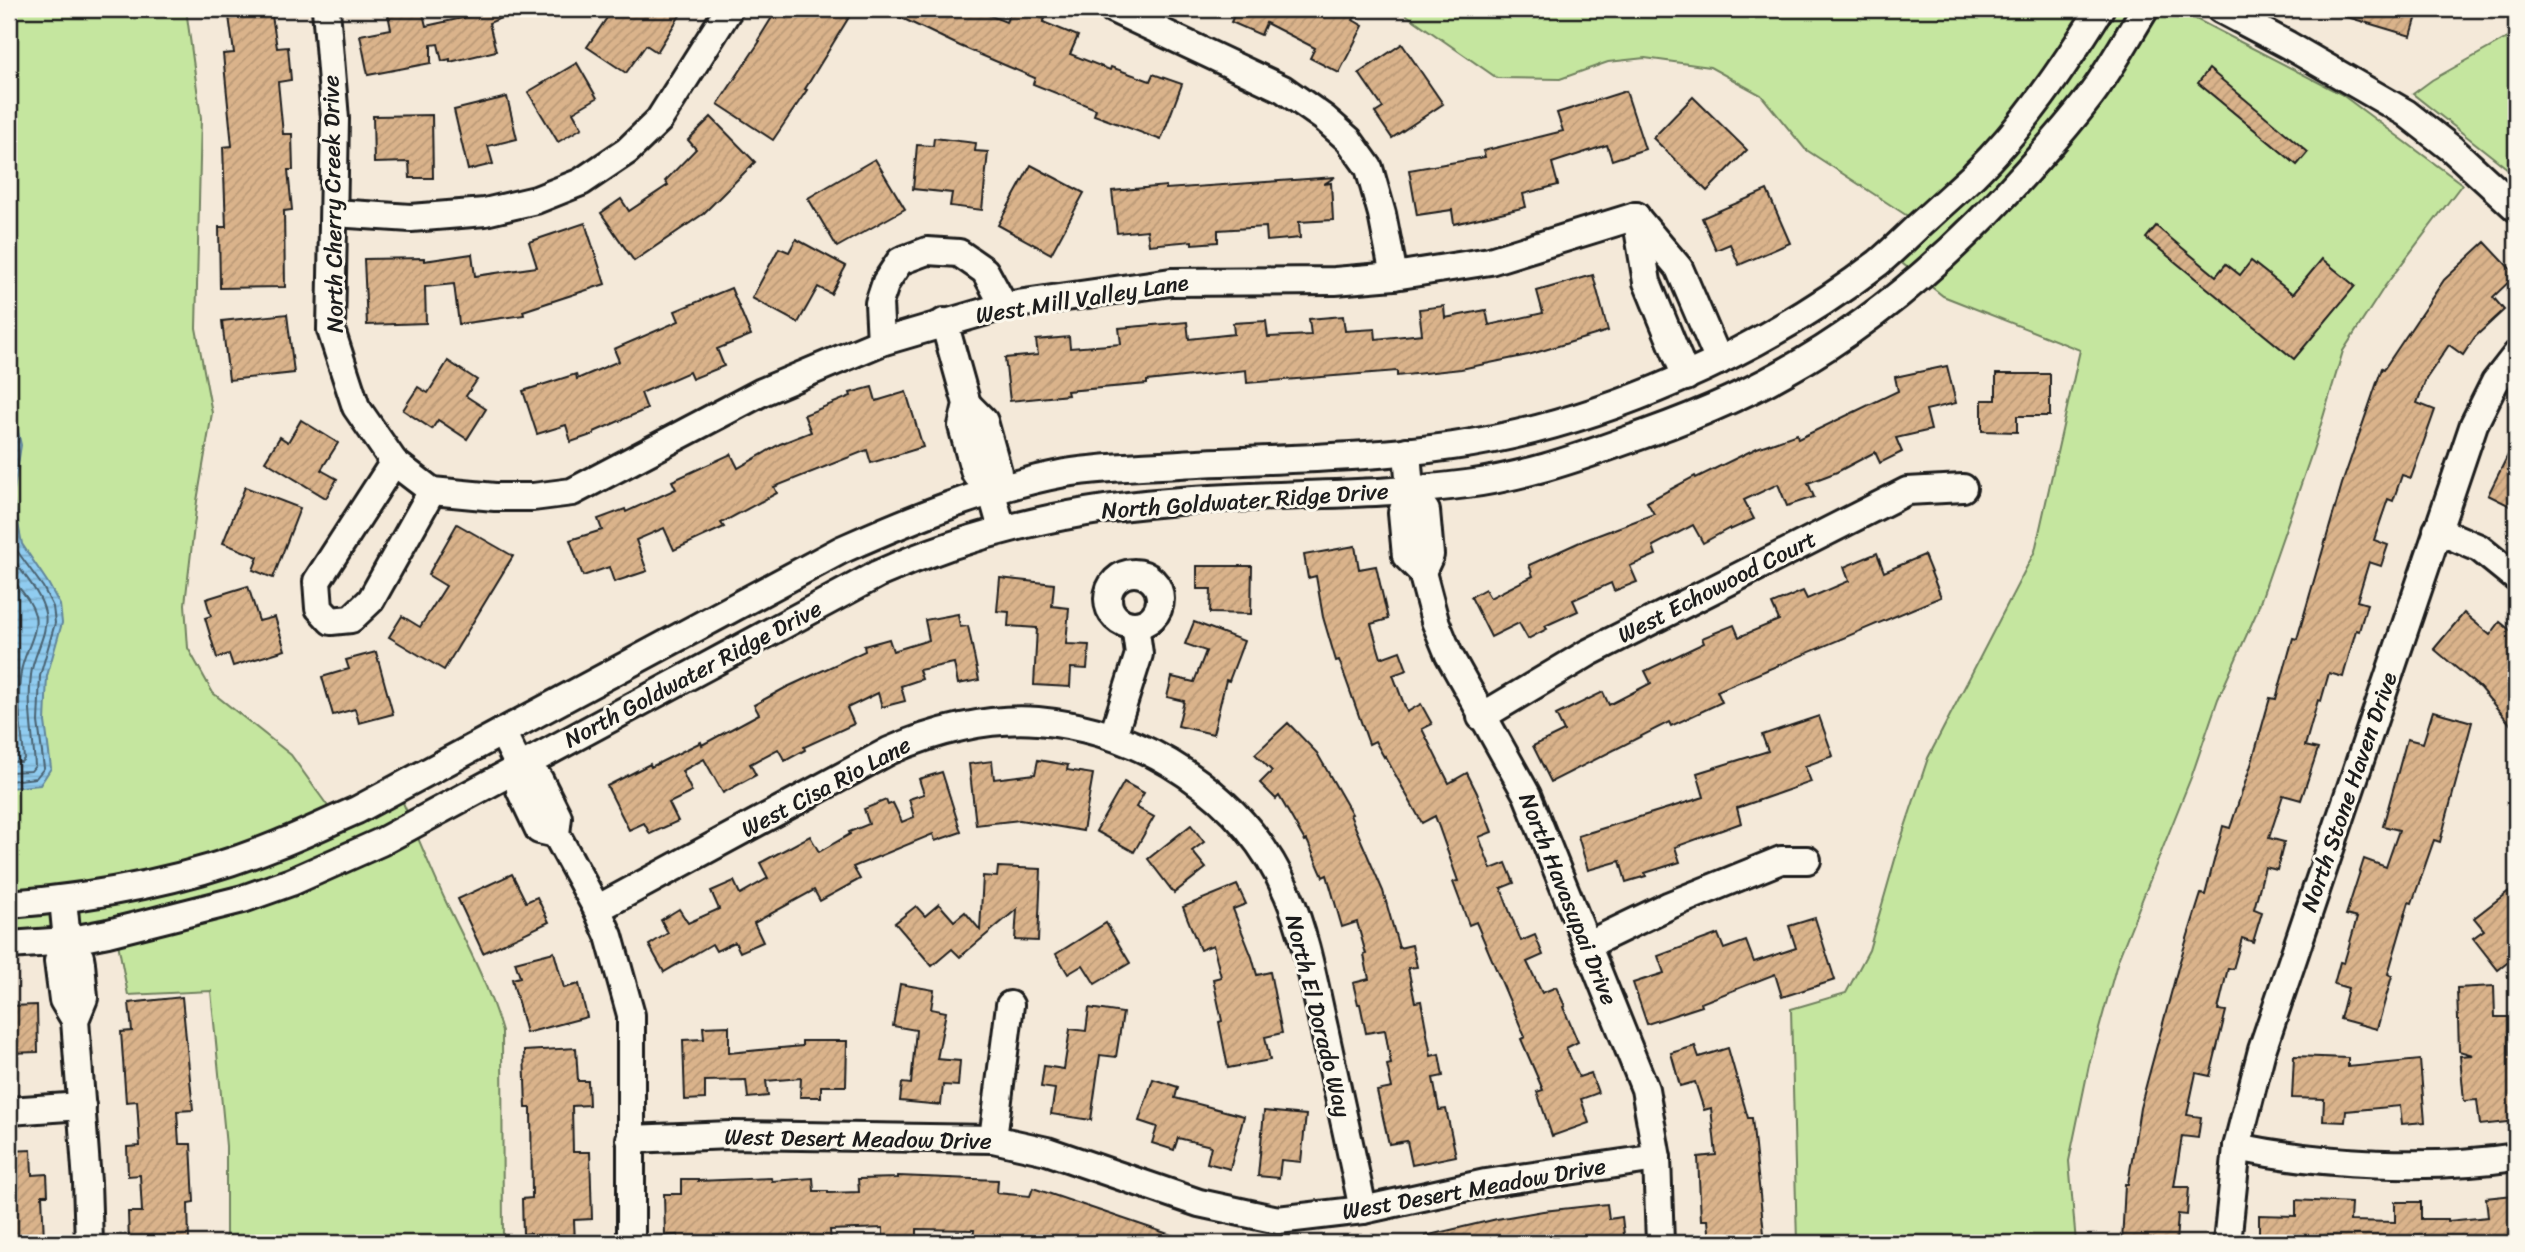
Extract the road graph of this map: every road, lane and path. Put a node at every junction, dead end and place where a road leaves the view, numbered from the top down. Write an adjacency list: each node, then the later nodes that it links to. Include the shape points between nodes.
1 (326, 9): 8 (street, North Cherry Creek Drive, via 335,119)
2 (729, 9): 8 (street, via 659,120 628,151 581,182 536,200 485,212 411,218)
3 (1113, 9): 10 (street, via 1283,89 1349,140 1369,168)
4 (2100, 9): 15 (street, North Goldwater Ridge Drive, via 2053,80 1975,173 1880,262 1760,340)
5 (2145, 9): 20 (street, North Goldwater Ridge Drive, via 2084,103 1996,207 1920,278 1855,328 1784,373 1675,424 1556,465 1470,484)
6 (2220, 9): 7 (street, via 2406,113)
7 (2516, 208)
8 (334, 213): 18 (street, North Cherry Creek Drive, via 331,330 356,407)
9 (1636, 216): 10 (street, West Mill Valley Lane, via 1490,261); 15 (street, via 1679,268); 16 (street, via 1647,282)
10 (1394, 276): 11 (street, West Mill Valley Lane, via 1171,282)
11 (1004, 306): 12 (street, West Mill Valley Lane); 13 (street, via 985,271 959,253 927,251 900,261 886,282 879,303)
12 (944, 322): 13 (street, West Mill Valley Lane); 21 (street, via 967,404 984,421 998,472)
13 (881, 342): 22 (street, West Mill Valley Lane, via 762,392 572,492 495,497)
14 (2516, 355): 24 (street, North Stone Haven Drive, via 2495,382 2474,424)
15 (1719, 361): 16 (street, North Goldwater Ridge Drive)
16 (1686, 377): 17 (street, North Goldwater Ridge Drive, via 1545,427)
17 (1407, 451): 20 (street, North Havasupai Drive); 21 (street, North Goldwater Ridge Drive, via 1118,467)
18 (394, 462): 22 (street, North Cherry Creek Drive); 22 (street, via 317,581 319,608 331,621 351,619 371,600)
19 (1962, 488): 27 (street, West Echowood Court, via 1906,491 1588,653)
20 (1410, 489): 23 (street, North Goldwater Ridge Drive, via 1169,501); 27 (street, North Havasupai Drive, via 1426,511 1430,555 1422,572 1435,621)
21 (990, 490): 23 (street); 28 (street, North Goldwater Ridge Drive, via 841,550)
22 (432, 491)
23 (1002, 529): 30 (street, North Goldwater Ridge Drive, via 878,575)
24 (2437, 530): 25 (street, via 2479,548); 43 (street, North Stone Haven Drive, via 2262,1050)
25 (2516, 578)
26 (1135, 625): 29 (street, via 1139,654)
27 (1481, 717): 37 (street, North Havasupai Drive, via 1527,795)
28 (502, 732): 30 (street); 32 (street, North Goldwater Ridge Drive, via 357,810 277,845 164,881)
29 (1113, 736): 34 (street, West Cisa Rio Lane, via 1036,721 976,725 916,739); 46 (street, North El Dorado Way, via 1173,765 1205,787 1256,840 1288,894 1309,961)
30 (520, 768): 34 (street, via 539,779 558,817 556,834); 35 (street, North Goldwater Ridge Drive, via 381,842 291,882 187,914)
31 (1807, 860): 37 (street, via 1781,860)
32 (64, 900): 33 (street, North Goldwater Ridge Drive); 35 (street)
33 (9, 904)
34 (597, 909): 41 (street, via 631,1015)
35 (67, 941): 36 (street, North Goldwater Ridge Drive); 39 (street, via 81,963 84,998 75,1020)
36 (9, 945)
37 (1587, 945): 45 (street, North Havasupai Drive, via 1645,1089)
38 (1010, 1005): 42 (street)
39 (82, 1106): 40 (street); 47 (street)
40 (9, 1111)
41 (630, 1139): 42 (street, West Desert Meadow Drive, via 731,1135); 48 (street)
42 (993, 1139): 46 (street, West Desert Meadow Drive, via 1047,1151 1199,1203 1278,1220)
43 (2237, 1147): 44 (street, via 2357,1162); 50 (street, North Stone Haven Drive)
44 (2516, 1157)
45 (1657, 1158): 46 (street, West Desert Meadow Drive, via 1486,1183); 49 (street, North Havasupai Drive)
46 (1363, 1210)
47 (89, 1243)
48 (631, 1243)
49 (1660, 1243)
50 (2227, 1243)

